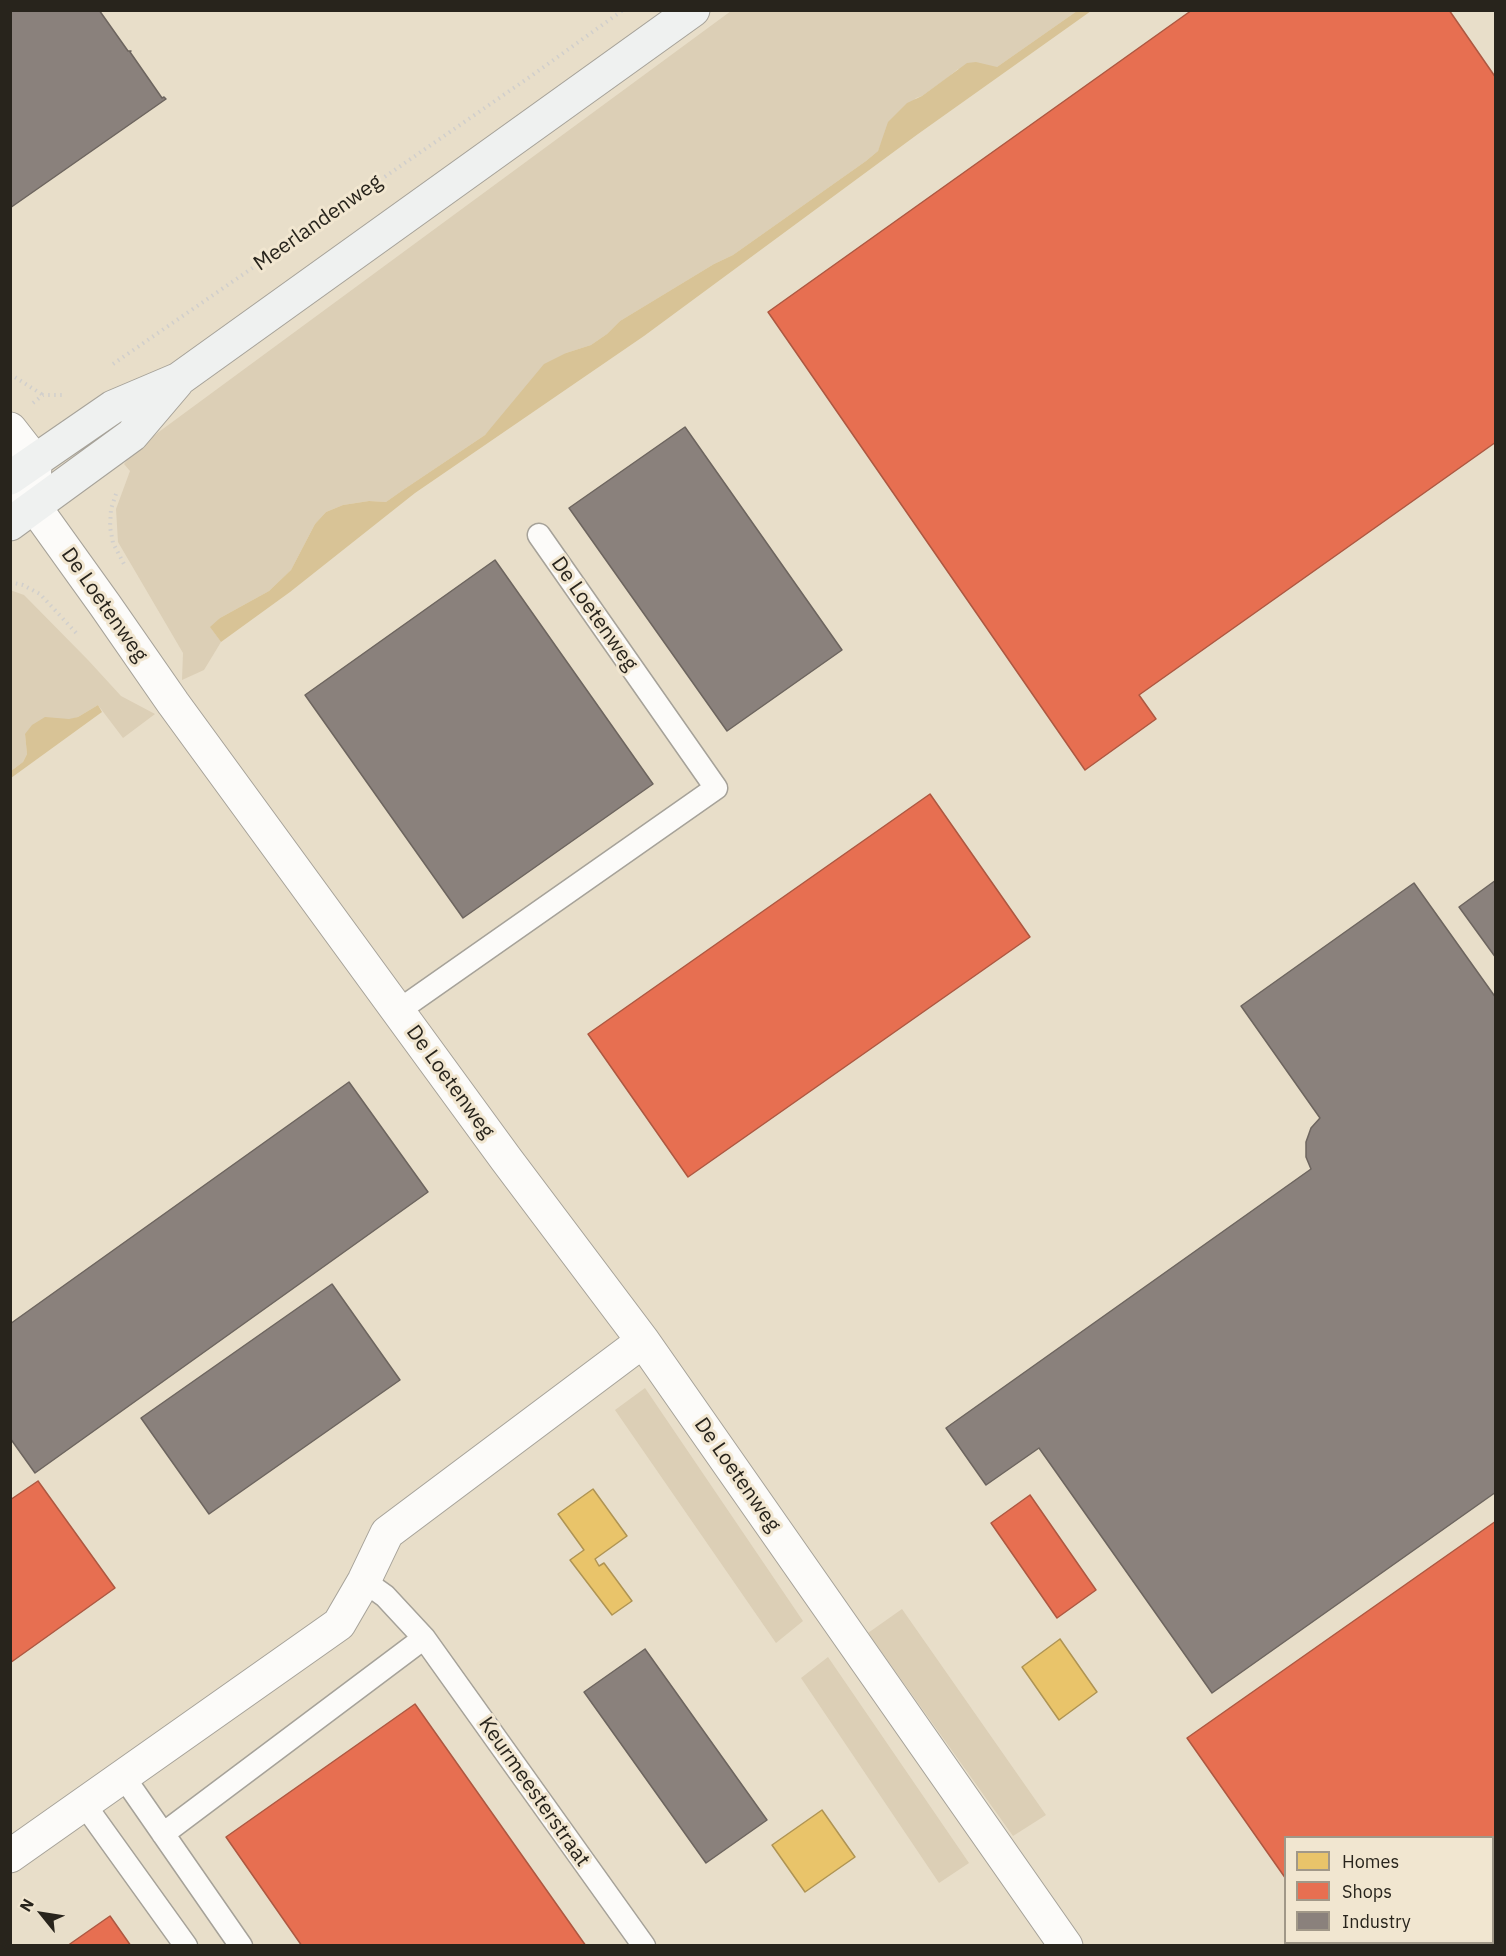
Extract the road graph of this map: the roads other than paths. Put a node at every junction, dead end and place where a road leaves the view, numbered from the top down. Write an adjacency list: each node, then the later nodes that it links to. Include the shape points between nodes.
1 (693, 10): 2 (street)
2 (179, 378): 4 (street, via 113,407); 5 (street, via 132,435)
3 (19, 418): 4 (street)
4 (23, 470): 5 (street)
5 (18, 509): 7 (street, De Loetenweg, via 105,604 173,704)
6 (539, 535): 7 (lane, De Loetenweg, via 716,788)
7 (398, 1011): 8 (street, De Loetenweg)
8 (643, 1341): 9 (street, via 387,1533); 18 (street, De Loetenweg)
9 (364, 1581): 10 (lane, Keurmeesterstraat, via 385,1596); 11 (street, via 339,1624)
10 (424, 1638): 13 (lane); 17 (lane, Keurmeesterstraat)
11 (123, 1776): 12 (street); 13 (lane)
12 (84, 1804): 14 (street); 15 (lane)
13 (163, 1834): 16 (lane)
14 (10, 1856)
15 (186, 1946)
16 (241, 1946)
17 (644, 1946)
18 (1066, 1946)

